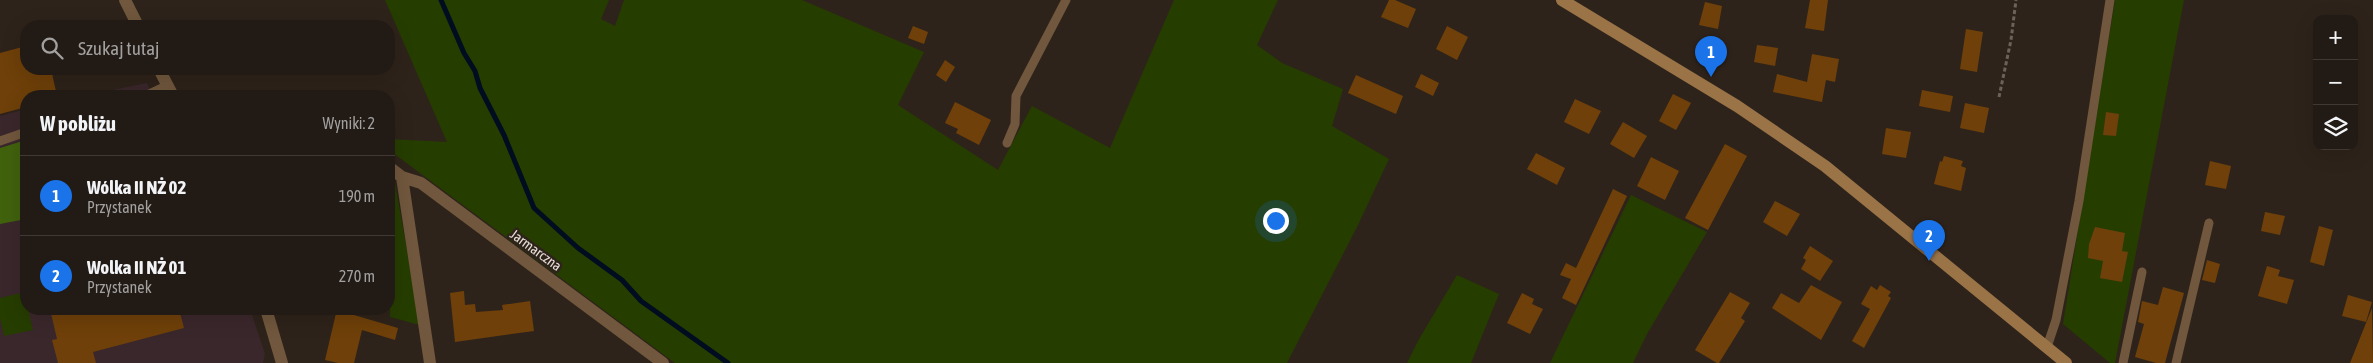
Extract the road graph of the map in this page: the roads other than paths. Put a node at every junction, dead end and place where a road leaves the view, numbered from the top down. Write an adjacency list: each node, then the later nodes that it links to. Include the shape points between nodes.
1 (125, 0): 5 (street)
2 (1066, 0): 10 (lane, via 1016,96 1014,124)
3 (1562, 0): 16 (street, via 1737,106 1826,166)
4 (2110, 0): 16 (lane, via 2079,202 2056,320)
5 (135, 20)
6 (162, 75): 7 (street)
7 (170, 90)
8 (20, 134): 9 (lane)
9 (0, 141)
10 (1007, 143)
11 (395, 172): 12 (street, Jarmarczna)
12 (402, 177): 18 (street); 19 (street, Jarmarczna, via 421,183)
13 (2209, 223): 22 (lane)
14 (2142, 272): 21 (lane)
15 (268, 315): 17 (street)
16 (2047, 347): 20 (street)
17 (282, 363)
18 (430, 363)
19 (663, 363)
20 (2066, 363)
21 (2123, 363)
22 (2176, 363)

